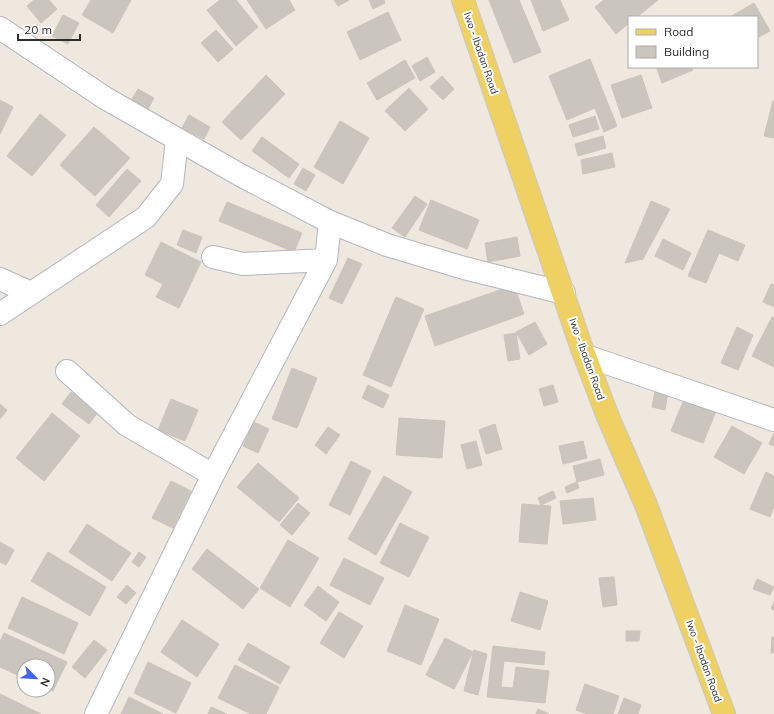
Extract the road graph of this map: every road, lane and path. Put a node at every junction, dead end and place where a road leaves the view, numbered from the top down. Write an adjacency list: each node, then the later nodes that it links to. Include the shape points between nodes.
1 (463, 0): 9 (main road, Iwo - Ibadan Road)
2 (0, 28): 3 (street, via 105,98)
3 (178, 139): 4 (street); 8 (street, via 172,184 146,217)
4 (330, 222): 6 (street); 9 (street, via 394,247)
5 (213, 257): 6 (street, via 243,264)
6 (326, 260): 14 (street)
7 (0, 279): 8 (street)
8 (30, 293): 10 (street)
9 (564, 293): 11 (main road, Iwo - Ibadan Road)
10 (0, 314)
11 (586, 356): 13 (street); 16 (main road, Iwo - Ibadan Road, via 608,417 646,505)
12 (67, 371): 14 (street, via 127,425)
13 (774, 420)
14 (213, 475): 15 (street)
15 (96, 714)
16 (724, 714)

